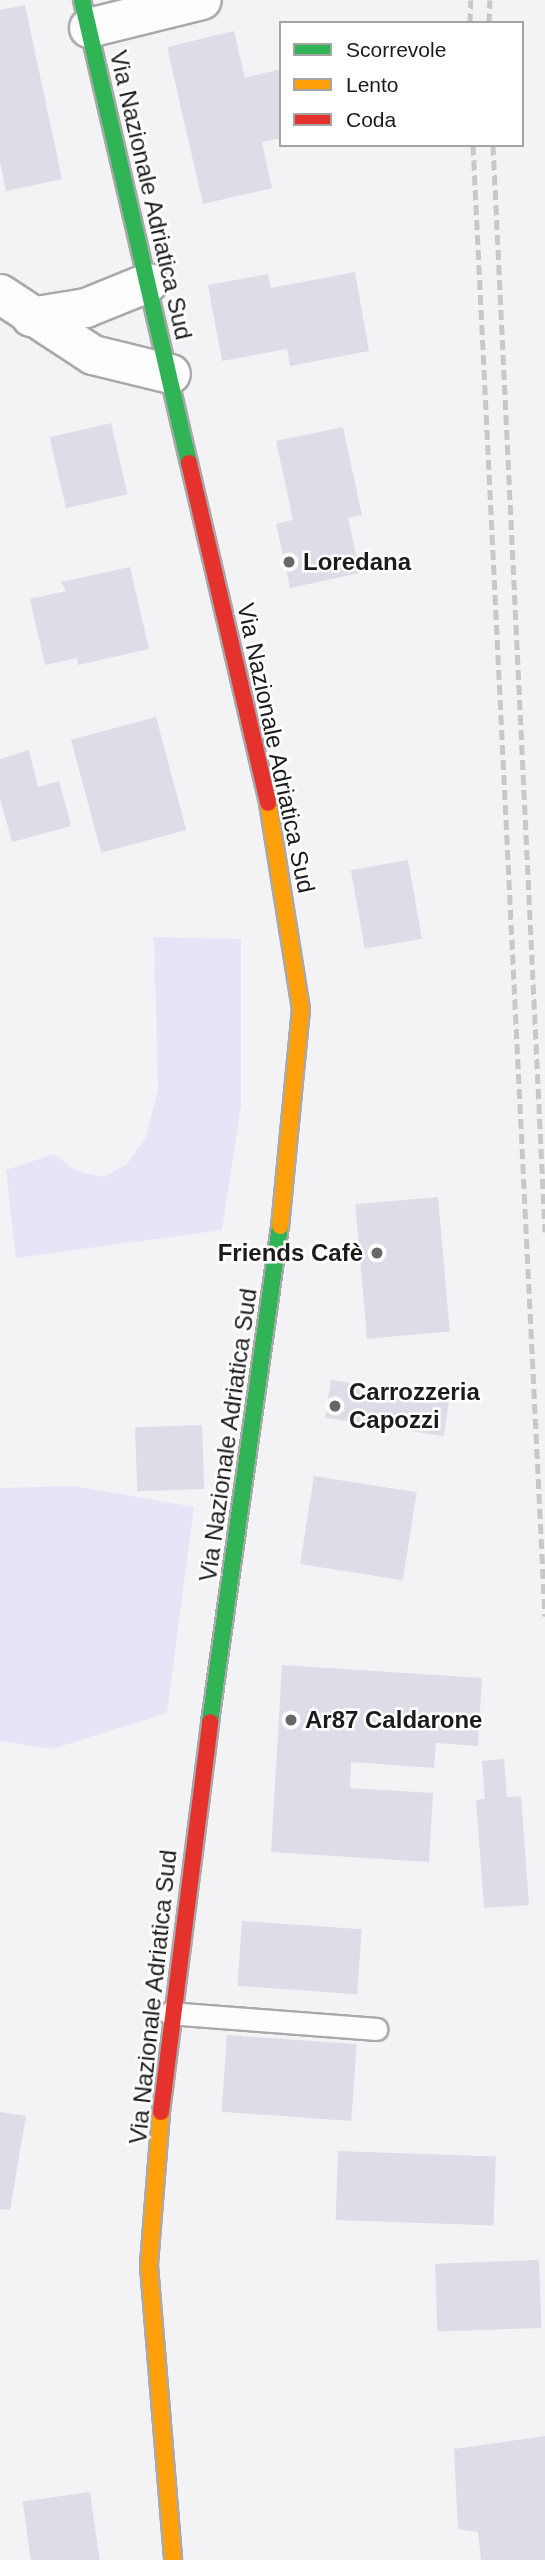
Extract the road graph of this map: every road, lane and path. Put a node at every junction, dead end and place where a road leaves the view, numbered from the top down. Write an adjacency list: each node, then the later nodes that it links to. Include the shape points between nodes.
1 (202, 0): 2 (street)
2 (85, 14): 3 (main road, Via Nazionale Adriatica Sud)
3 (148, 283): 5 (street, via 86,308); 6 (main road, Via Nazionale Adriatica Sud)
4 (0, 294): 5 (street)
5 (31, 317): 6 (street, via 93,355)
6 (171, 374): 7 (main road, Via Nazionale Adriatica Sud, via 283,867 301,1009 290,1154)
7 (169, 2013): 8 (lane); 9 (main road, Via Nazionale Adriatica Sud, via 149,2266)
8 (376, 2029)
9 (173, 2560)

